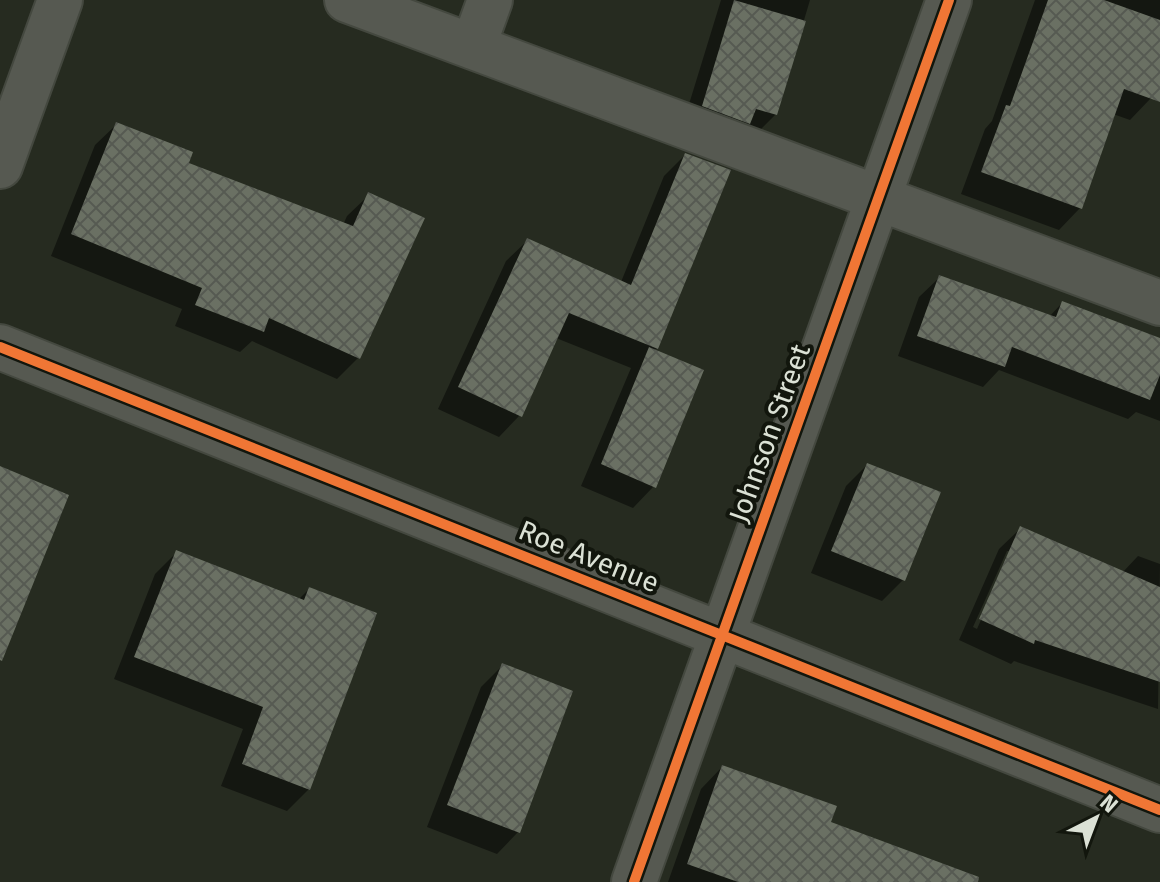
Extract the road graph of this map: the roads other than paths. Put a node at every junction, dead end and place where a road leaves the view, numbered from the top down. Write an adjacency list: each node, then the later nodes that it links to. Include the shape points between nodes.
1 (60, 0): 6 (street)
2 (347, 0): 5 (street)
3 (490, 0): 5 (street)
4 (949, 0): 7 (street, Johnson Street)
5 (473, 47): 7 (street)
6 (0, 166)
7 (879, 197): 8 (street); 10 (street, Johnson Street)
8 (1160, 303)
9 (0, 347): 10 (street, Roe Avenue)
10 (723, 635): 11 (street, Roe Avenue); 12 (street, Johnson Street)
11 (1160, 810)
12 (634, 882)

